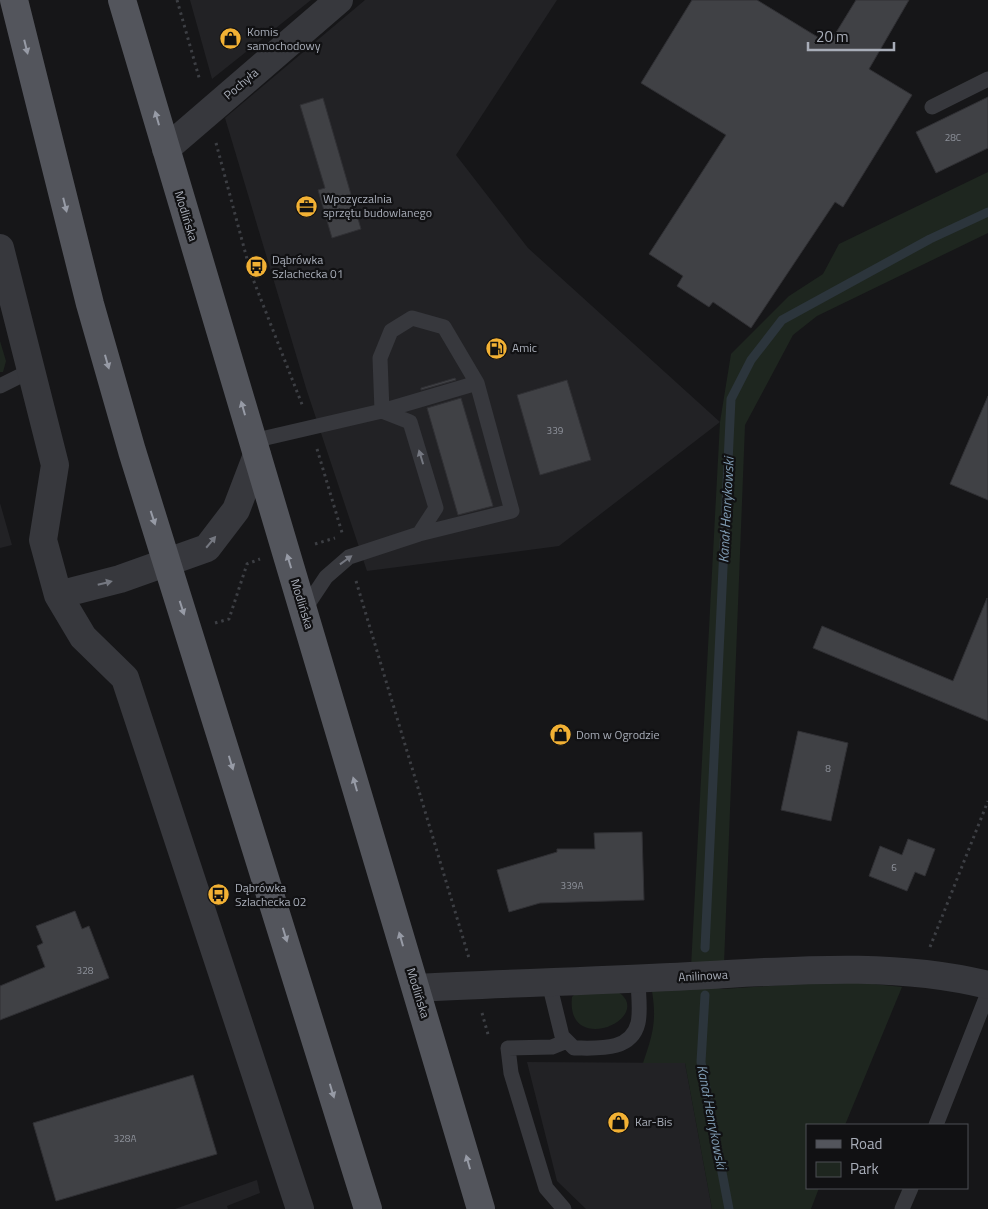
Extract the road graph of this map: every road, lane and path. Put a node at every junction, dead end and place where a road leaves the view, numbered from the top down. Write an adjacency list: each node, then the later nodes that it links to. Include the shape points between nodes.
1 (14, 0): 21 (main road, one-way to 21, via 90,304)
2 (122, 0): 8 (main road, Modlińska, one-way to 2)
3 (177, 0): 7 (path)
4 (339, 0): 7 (street, Pochyła)
5 (988, 78): 6 (lane)
6 (932, 107)
7 (208, 112): 8 (street, Pochyła); 14 (path, via 251,274)
8 (166, 149): 15 (main road, Modlińska, one-way to 8)
9 (0, 248): 10 (street)
10 (32, 370): 12 (lane); 22 (street, via 55,464 43,540)
11 (477, 383): 13 (lane); 13 (lane, via 444,328 412,318 391,331 380,358); 16 (lane, via 512,511)
12 (0, 386)
13 (382, 410): 14 (lane); 16 (lane, one-way to 13, via 436,508 410,422)
14 (311, 427): 15 (lane); 17 (path)
15 (255, 448): 21 (street, one-way to 15, via 207,548 236,510); 23 (main road, Modlińska, one-way to 15)
16 (419, 534): 19 (lane)
17 (343, 536): 18 (path); 19 (path)
18 (314, 544)
19 (349, 556): 23 (lane, one-way to 19, via 326,577); 29 (path)
20 (263, 558): 24 (path, via 247,564 229,619)
21 (168, 562): 22 (street, one-way to 21, via 120,579); 38 (main road, one-way to 38)
22 (58, 594): 37 (street, via 82,636 126,678)
23 (304, 610): 31 (main road, Modlińska, one-way to 23)
24 (214, 623)
25 (988, 801): 26 (path)
26 (920, 973): 27 (street, Anilinowa, via 836,969); 30 (street, Anilinowa)
27 (638, 979): 28 (street, Anilinowa); 34 (lane, via 638,1023 627,1041 611,1048 574,1048)
28 (550, 983): 29 (street, Anilinowa); 34 (lane, via 562,1036)
29 (474, 985): 31 (street, Anilinowa); 33 (path)
30 (988, 985)
31 (417, 988): 39 (main road, Modlińska, one-way to 31)
32 (988, 993): 35 (lane)
33 (490, 1041)
34 (567, 1042): 40 (lane, via 552,1047 508,1048 511,1073 546,1188)
35 (936, 1124)
36 (911, 1189): 41 (lane)
37 (300, 1209)
38 (368, 1209)
39 (481, 1209)
40 (564, 1209)
41 (902, 1209)

